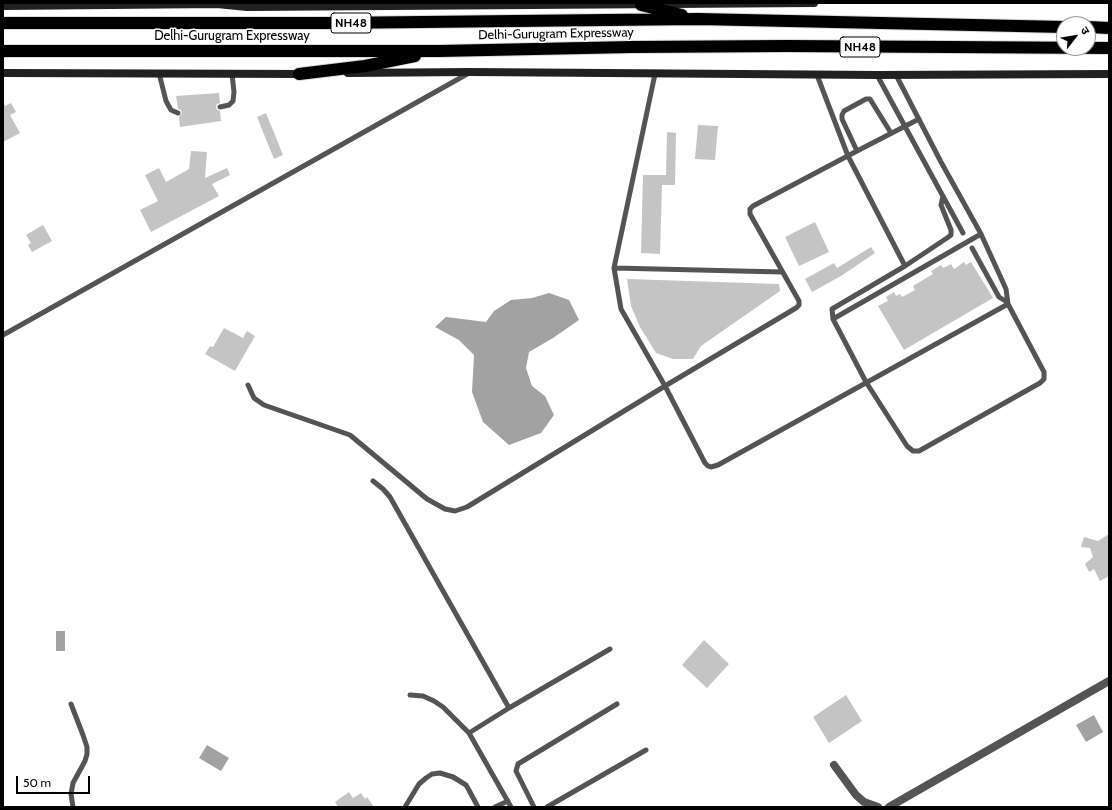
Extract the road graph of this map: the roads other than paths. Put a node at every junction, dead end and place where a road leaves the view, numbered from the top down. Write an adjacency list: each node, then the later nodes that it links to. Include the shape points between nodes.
1 (814, 3): 6 (main road)
2 (198, 4): 3 (main road); 7 (main road)
3 (217, 4): 4 (main road, via 247,7)
4 (305, 4): 5 (main road)
5 (557, 4): 6 (main road)
6 (647, 4): 8 (highway)
7 (3, 6)
8 (698, 19): 9 (highway, Delhi-Gurugram Expressway / NH48); 10 (highway, Delhi-Gurugram Expressway / NH48)
9 (3, 23)
10 (1056, 27)
11 (1096, 27): 12 (highway)
12 (1109, 28)
13 (1109, 48): 15 (highway, Delhi-Gurugram Expressway / NH48, via 772,46)
14 (3, 51): 15 (highway, Delhi-Gurugram Expressway / NH48)
15 (439, 51): 20 (highway, via 365,66)
16 (470, 72): 20 (main road); 21 (main road); 42 (lane)
17 (3, 73): 18 (main road)
18 (159, 74): 19 (main road); 27 (lane, via 166,101 171,110)
19 (232, 74): 20 (main road); 26 (lane, via 233,101 229,106)
20 (299, 74)
21 (655, 74): 23 (main road); 38 (lane)
22 (1109, 74): 25 (main road)
23 (817, 75): 24 (main road); 32 (lane)
24 (877, 75): 25 (main road); 29 (lane)
25 (896, 75): 28 (lane)
26 (220, 107)
27 (178, 112)
28 (919, 120): 29 (lane); 35 (lane)
29 (905, 126): 30 (lane); 33 (lane)
30 (890, 133): 31 (lane); 31 (lane, via 872,100 864,100 844,111 842,115)
31 (857, 151): 32 (lane)
32 (848, 156): 37 (lane); 39 (lane, via 750,209 750,214)
33 (943, 196): 34 (lane); 37 (lane, via 941,205 951,230 950,234)
34 (963, 233)
35 (981, 234): 40 (lane, via 1006,289); 41 (lane)
36 (972, 248): 40 (lane, via 999,297)
37 (905, 266): 41 (lane, via 832,309)
38 (614, 268): 39 (lane); 45 (lane, via 622,309)
39 (782, 272): 45 (lane, via 799,301 796,308)
40 (1008, 303): 43 (lane); 43 (lane, via 1044,372 1044,379 919,451 913,451 907,446)
41 (832, 319): 43 (lane)
42 (3, 335)
43 (866, 382): 45 (lane, via 711,467 705,463)
44 (248, 385): 45 (lane, via 254,398 264,405 350,435 427,499 455,511 467,507)
45 (665, 386)
46 (373, 481): 52 (lane, via 390,497)
47 (610, 649): 52 (lane)
48 (1109, 681): 65 (street)
49 (410, 695): 53 (lane, via 423,696 444,707)
50 (71, 704): 57 (lane, via 87,747 85,761 73,783)
51 (617, 704): 62 (lane, via 518,764 516,771)
52 (509, 708): 53 (lane)
53 (470, 733): 56 (lane)
54 (646, 750): 63 (lane)
55 (834, 764): 64 (street, via 856,795 864,802)
56 (508, 801): 60 (lane); 61 (lane)
57 (73, 807)
58 (405, 807): 59 (lane, via 426,778 440,773 466,785)
59 (478, 807)
60 (495, 807)
61 (511, 807)
62 (534, 807)
63 (547, 807)
64 (878, 807)
65 (889, 807)

